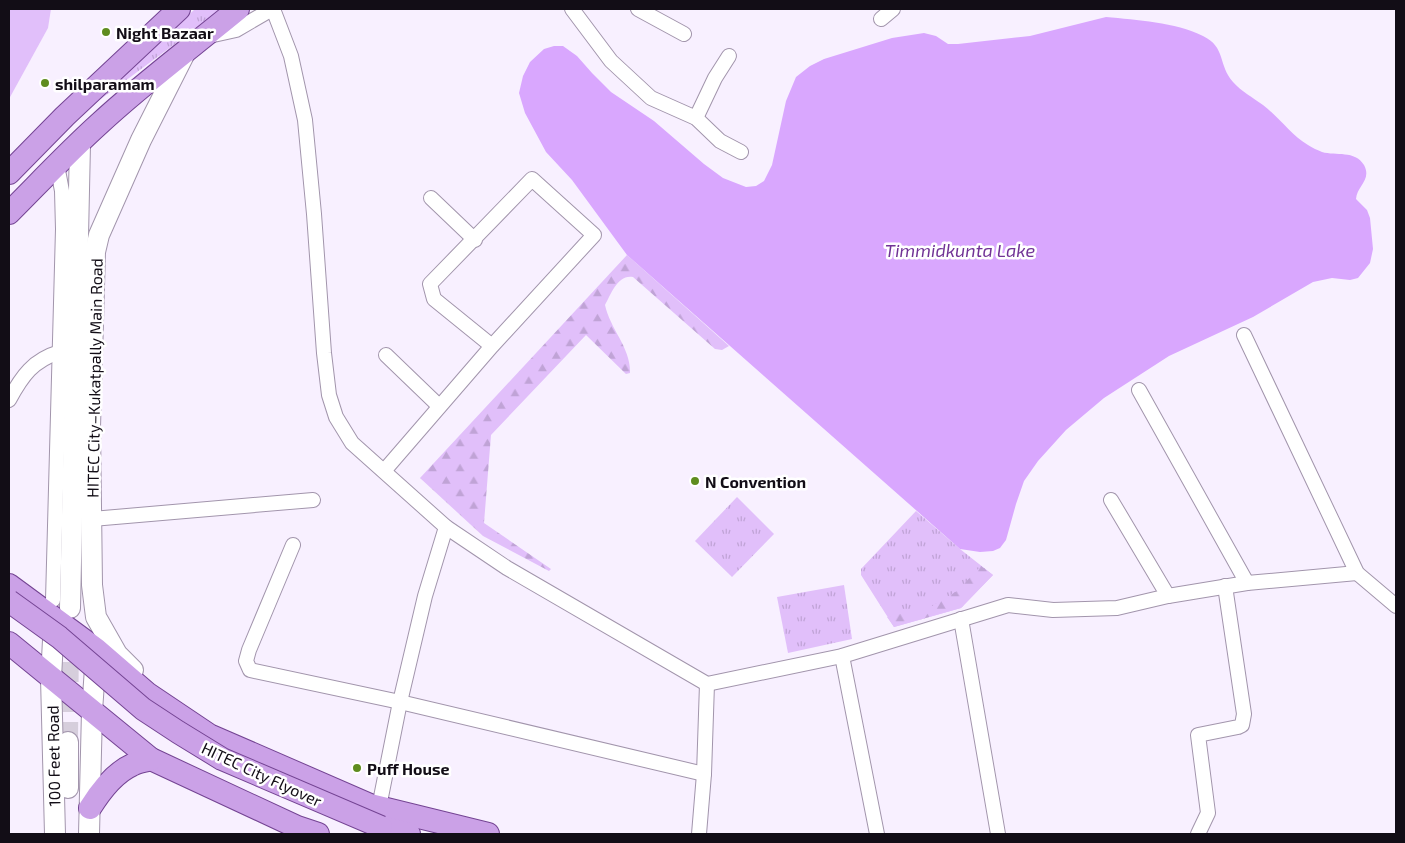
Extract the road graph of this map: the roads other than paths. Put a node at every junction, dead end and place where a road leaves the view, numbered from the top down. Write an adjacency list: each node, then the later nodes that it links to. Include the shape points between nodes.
1 (179, 9): 15 (main road)
2 (238, 9): 9 (main road)
3 (273, 9): 9 (street, via 236,30); 27 (street, via 291,56 305,120 329,395 336,417 352,443)
4 (572, 9): 11 (street, via 611,61 651,98)
5 (638, 9): 8 (street)
6 (893, 9): 7 (street)
7 (882, 19)
8 (684, 34)
9 (197, 42): 12 (main road, via 98,124); 30 (main road, HITEC City–Kukatpally Main Road, via 141,140 99,235 95,252 90,428)
10 (729, 56): 11 (street, via 714,78)
11 (696, 118): 13 (street, via 720,141)
12 (80, 144): 14 (main road); 40 (main road, 100 Feet Road)
13 (741, 152)
14 (57, 165): 17 (main road); 21 (street, via 62,191 63,229)
15 (9, 173)
16 (431, 198): 18 (street)
17 (9, 213)
18 (475, 240): 20 (street, via 430,284 431,292 434,299); 20 (street, via 532,179 594,235)
19 (1244, 335): 33 (street)
20 (492, 346): 26 (street)
21 (60, 352): 23 (street, via 45,356); 40 (street)
22 (386, 356): 26 (street)
23 (13, 380): 25 (street)
24 (1138, 390): 34 (street)
25 (9, 400)
26 (440, 406): 27 (street)
27 (384, 471): 31 (street)
28 (313, 500): 30 (street)
29 (1111, 500): 37 (street)
30 (92, 519): 49 (main road, HITEC City–Kukatpally Main Road, via 92,585 96,617 117,654 158,695)
31 (446, 527): 47 (street, via 507,568); 48 (street, via 425,596)
32 (293, 545): 48 (street, via 248,650 246,661 250,670)
33 (1357, 573): 34 (street); 39 (street)
34 (1247, 583): 36 (street)
35 (9, 585): 40 (main road, HITEC City–Kukatpally Main Road)
36 (1225, 586): 37 (street); 66 (street, via 1244,714 1238,728 1198,735 1208,812)
37 (1168, 596): 42 (street, via 1117,608 1053,610 1008,605)
38 (9, 601): 61 (main road, HITEC City Flyover, bridge, via 59,637 143,709 222,759 381,827)
39 (1396, 606)
40 (60, 609): 44 (main road, HITEC City–Kukatpally Main Road); 46 (main road, 100 Feet Road, via 53,640)
41 (9, 618): 60 (main road, HITEC City Flyover, via 80,671 144,725 194,759)
42 (961, 619): 45 (street); 65 (street)
43 (9, 643): 46 (main road)
44 (96, 649): 49 (main road, HITEC City–Kukatpally Main Road); 50 (main road)
45 (842, 656): 47 (street); 64 (street)
46 (51, 678): 50 (main road); 56 (main road, 100 Feet Road)
47 (707, 684): 53 (street)
48 (400, 702): 53 (street); 54 (street)
49 (163, 705): 54 (main road, HITEC City–Kukatpally Main Road, via 209,735)
50 (92, 711): 52 (main road); 55 (main road)
51 (68, 742): 57 (main road)
52 (151, 759): 55 (main road, via 132,765 117,775 98,793); 59 (main road)
53 (704, 774): 63 (street)
54 (379, 807): 62 (main road, HITEC City–Kukatpally Main Road)
55 (90, 808): 58 (main road)
56 (55, 834)
57 (68, 834)
58 (89, 834)
59 (318, 834)
60 (363, 834)
61 (408, 834)
62 (488, 834)
63 (699, 834)
64 (877, 834)
65 (998, 834)
66 (1199, 834)

